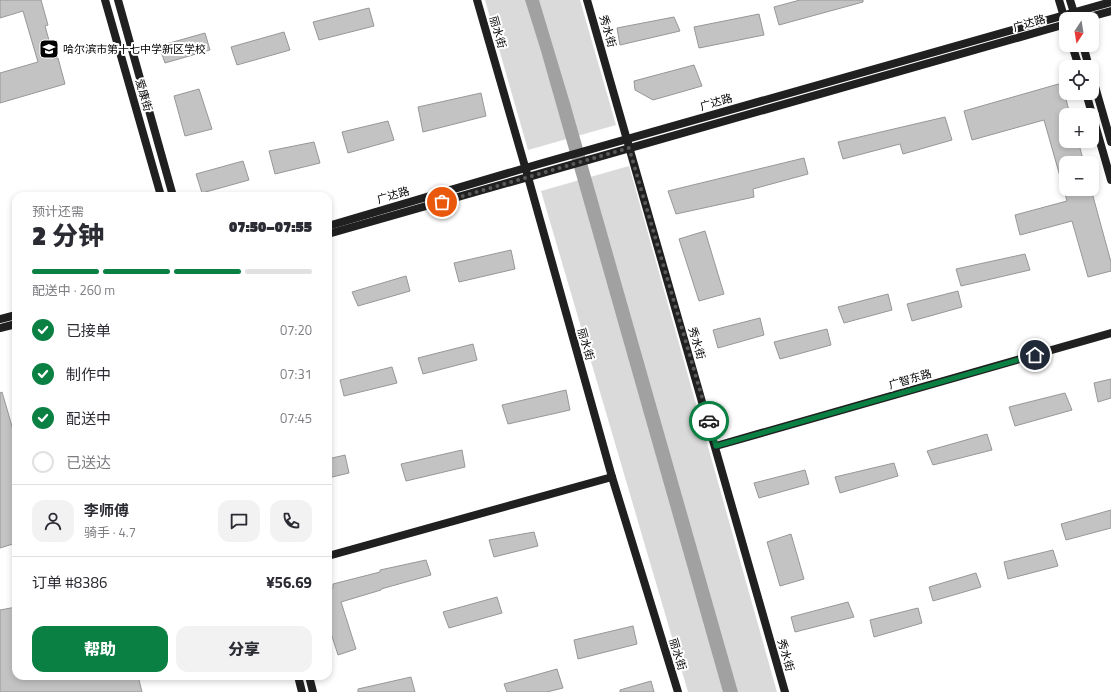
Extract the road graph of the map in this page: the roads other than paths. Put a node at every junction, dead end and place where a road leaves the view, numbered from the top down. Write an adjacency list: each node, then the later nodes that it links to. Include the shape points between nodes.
1 (105, 0): 23 (main road, 爱康街)
2 (118, 0): 24 (main road, 爱康街)
3 (477, 0): 20 (main road, 丽水街)
4 (588, 0): 17 (main road, 秀水街)
5 (1059, 0): 9 (main road)
6 (1070, 0): 10 (main road)
7 (1111, 2): 11 (main road, 广达路)
8 (1111, 11): 12 (main road)
9 (1062, 12)
10 (1074, 12)
11 (1085, 12)
12 (1099, 14)
13 (1059, 23): 17 (main road, 广达路)
14 (1059, 23): 19 (main road, 广达路)
15 (1088, 100): 22 (main road)
16 (1099, 100): 18 (main road)
17 (627, 139): 19 (main road, 秀水街); 20 (main road, 广达路)
18 (1111, 142)
19 (629, 148): 21 (main road, 广达路); 32 (main road, 秀水街)
20 (525, 168): 21 (main road, 丽水街); 25 (main road, 广达路)
21 (528, 176): 26 (main road, 广达路); 33 (main road, 丽水街)
22 (1111, 180)
23 (160, 192)
24 (172, 192)
25 (332, 225)
26 (332, 233)
27 (12, 316): 28 (main road)
28 (0, 319)
29 (12, 325): 30 (main road)
30 (0, 328)
31 (1111, 333): 32 (main road, 广智东路)
32 (716, 446): 40 (main road, 秀水街)
33 (612, 477): 34 (main road); 39 (main road, 丽水街)
34 (332, 555)
35 (299, 680): 37 (main road)
36 (309, 680): 38 (main road)
37 (302, 692)
38 (313, 692)
39 (678, 692)
40 (785, 692)

